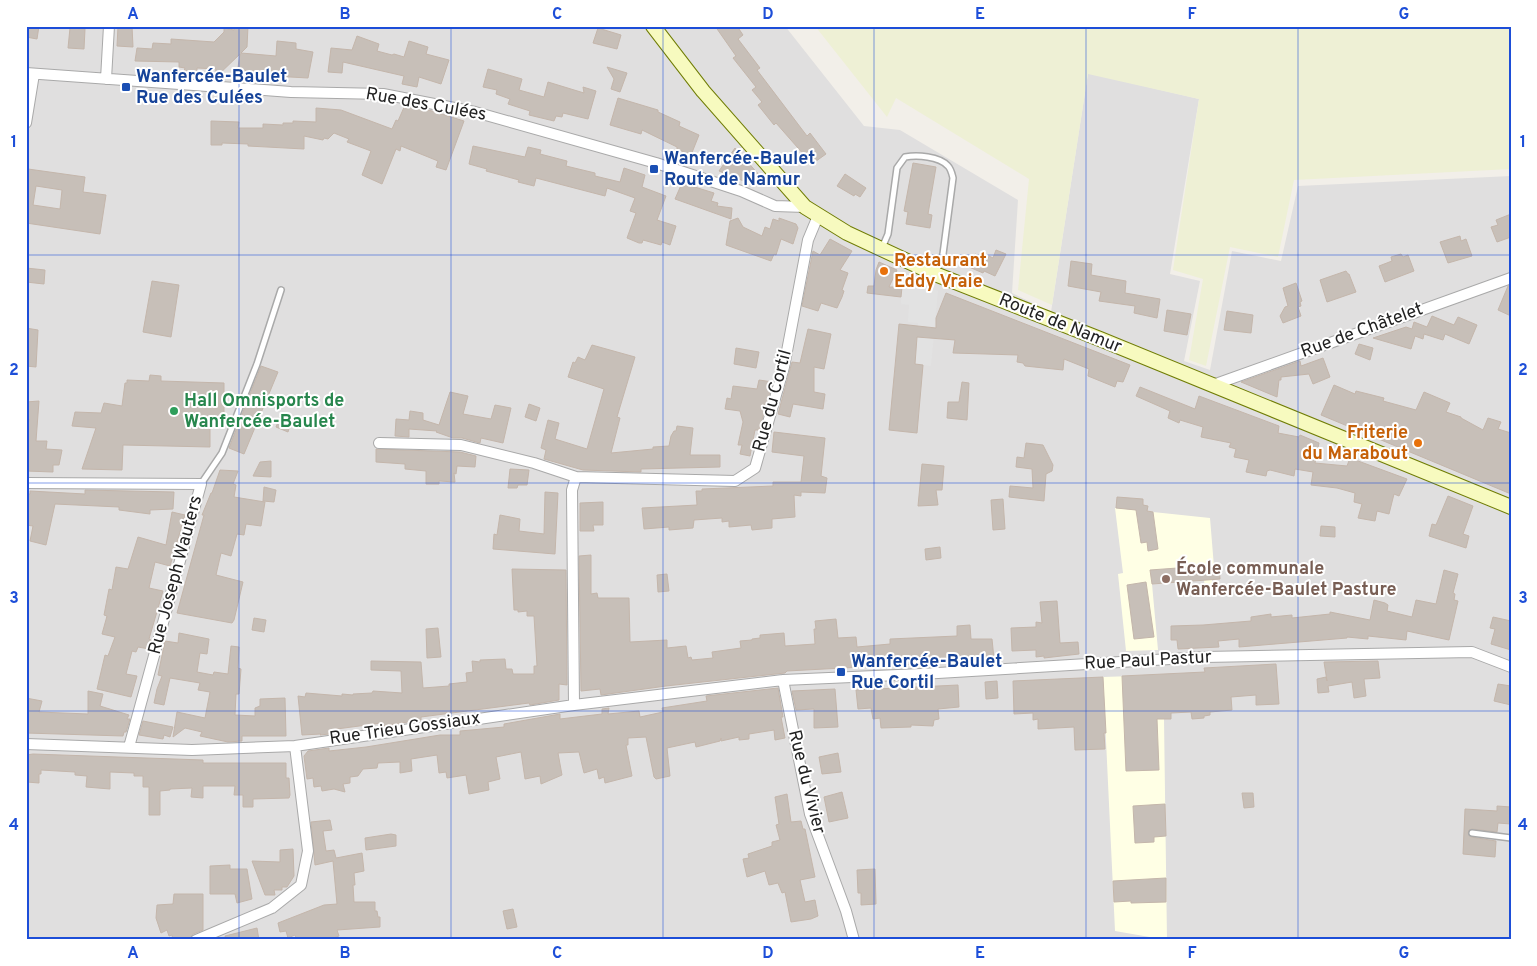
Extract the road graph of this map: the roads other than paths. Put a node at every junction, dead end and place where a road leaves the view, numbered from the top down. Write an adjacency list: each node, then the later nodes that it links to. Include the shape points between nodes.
1 (109, 26): 4 (street)
2 (653, 26): 6 (main road, Route de Namur, via 703,91)
3 (30, 73): 4 (street, Rue des Culées); 5 (street)
4 (106, 79): 6 (street, Rue des Culées, via 291,92 383,94 475,112 656,163 775,206)
5 (26, 123)
6 (805, 206): 7 (main road, Route de Namur)
7 (818, 216): 8 (main road, Route de Namur); 14 (street, Rue du Cortil, via 808,240 784,367 755,468 735,481)
8 (881, 249): 9 (main road, Route de Namur); 9 (lane, via 888,234 898,168 905,157 915,155 938,160 949,166 954,178 943,254)
9 (935, 274): 12 (main road, Route de Namur)
10 (1511, 278): 12 (street, Rue de Châtelet)
11 (281, 290): 16 (lane, via 257,364 222,452)
12 (1213, 385): 17 (main road, Route de Namur)
13 (379, 442): 14 (street, Rue du Cortil, via 461,445)
14 (576, 477): 20 (street, via 572,490)
15 (26, 483): 16 (street, Rue Joseph Wauters)
16 (201, 484): 23 (street, Rue Joseph Wauters)
17 (1511, 507)
18 (1511, 666): 19 (street, Rue Paul Pastur, via 1472,652 1204,657)
19 (782, 680): 20 (street, Rue Trieu Gossiaux); 27 (street, Rue du Vivier, via 810,814)
20 (574, 705): 22 (street, Rue Trieu Gossiaux)
21 (26, 744): 23 (street, Rue Trieu Gossiaux)
22 (295, 746): 23 (street, Rue Trieu Gossiaux, via 192,750); 26 (street, via 308,851 301,885 272,908)
23 (130, 747)
24 (1472, 833): 25 (lane)
25 (1511, 838)
26 (196, 940)
27 (854, 940)

